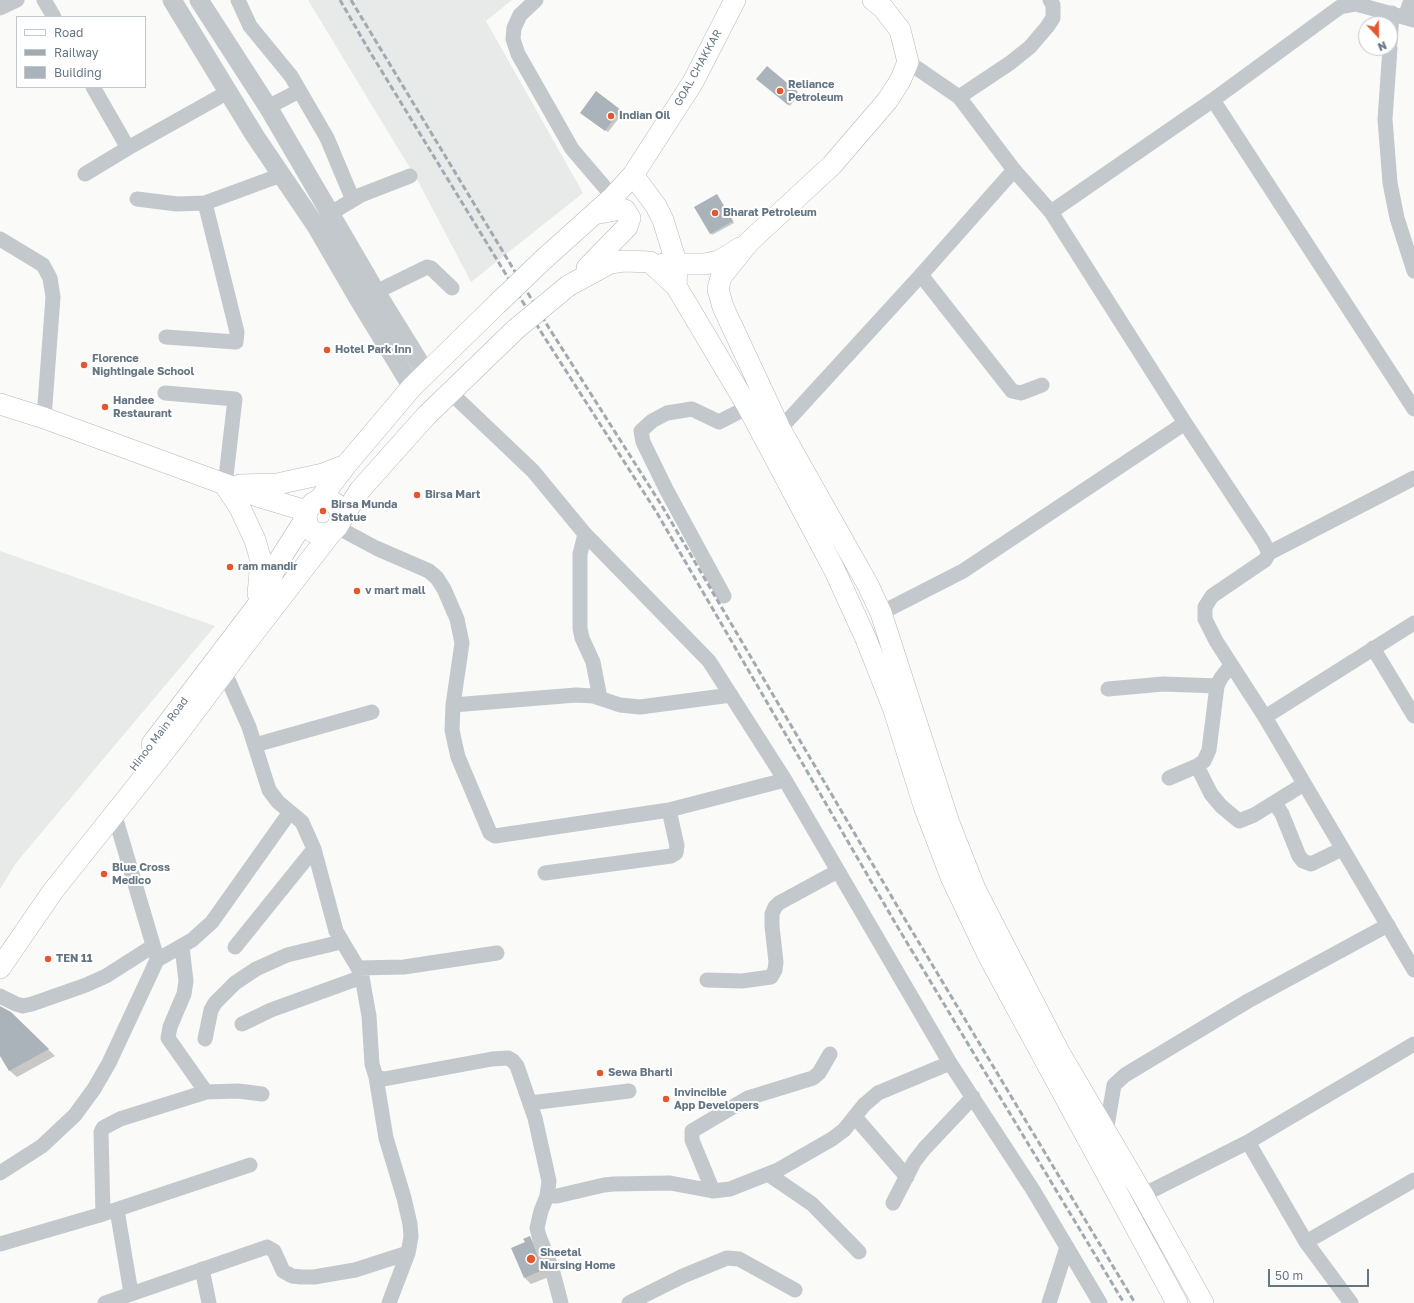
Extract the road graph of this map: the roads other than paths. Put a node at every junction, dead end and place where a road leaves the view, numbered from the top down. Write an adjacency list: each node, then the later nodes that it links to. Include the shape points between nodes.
1 (17, 0): 12 (street)
2 (44, 0): 13 (street)
3 (172, 0): 21 (street)
4 (199, 0): 19 (street)
5 (238, 0): 20 (street, via 250,26 284,67)
6 (536, 0): 31 (street, via 520,15 514,28 513,39 518,54 572,149)
7 (735, 0): 29 (main road, GOAL CHAKKAR, via 693,82)
8 (873, 0): 17 (main road, via 900,30)
9 (1050, 0): 22 (street, via 1053,5 1052,18 1030,47 1010,64)
10 (1411, 0): 14 (street)
11 (1338, 4): 14 (street, via 1356,4); 23 (street)
12 (0, 8)
13 (53, 16)
14 (1404, 16): 15 (street)
15 (1398, 28)
16 (1389, 56): 42 (street, via 1385,119 1390,177 1397,218)
17 (908, 62): 22 (street); 39 (main road, via 887,101 832,165)
18 (94, 88): 25 (street)
19 (256, 88): 21 (street); 24 (street)
20 (299, 91): 24 (street); 33 (street, via 332,149)
21 (230, 96): 25 (street); 28 (street)
22 (959, 97): 26 (street)
23 (1213, 100): 35 (street); 56 (street)
24 (268, 107): 36 (street)
25 (128, 148): 27 (street)
26 (1014, 170): 35 (street); 43 (street)
27 (85, 174)
28 (281, 175): 34 (street); 50 (street, via 316,226 359,300)
29 (633, 175): 31 (main road, GOAL CHAKKAR); 41 (main road, via 659,211)
30 (410, 176): 33 (street)
31 (613, 197): 37 (main road, GOAL CHAKKAR)
32 (136, 199): 34 (street, via 177,204)
33 (353, 200): 36 (street)
34 (205, 203): 49 (street, via 237,332 236,342)
35 (1051, 212): 58 (street)
36 (331, 213): 47 (street)
37 (593, 214): 44 (main road, via 621,209 625,210 630,218 627,227 608,248); 48 (main road, GOAL CHAKKAR, bridge)
38 (0, 239): 57 (street, via 43,265 50,278 53,297)
39 (749, 242): 41 (main road, via 719,261); 59 (main road, via 721,277 718,290 723,307)
40 (650, 262): 41 (main road); 44 (main road, via 624,261 610,264); 45 (main road)
41 (677, 265): 45 (main road)
42 (1414, 271)
43 (921, 275): 51 (street, via 1012,391 1021,393); 59 (street)
44 (568, 286): 52 (main road, bridge, via 516,329)
45 (676, 286): 55 (main road)
46 (452, 288): 47 (street, via 427,267)
47 (376, 292): 50 (street)
48 (497, 304): 50 (main road, Hinoo Main Road)
49 (166, 337)
50 (419, 380): 60 (main road, Hinoo Main Road)
51 (1042, 384)
52 (451, 392): 64 (main road, via 360,490); 65 (street, via 533,471)
53 (165, 393): 62 (street, via 235,399)
54 (0, 404): 57 (main road)
55 (748, 407): 67 (street, via 719,422 692,409 667,413 641,431 643,442 666,489); 131 (main road, via 834,569 866,639 894,710 924,806 950,877 989,957)
56 (1414, 409)
57 (44, 418): 62 (main road)
58 (1185, 423): 66 (street); 69 (street, via 963,571)
59 (780, 429): 69 (main road, via 868,585)
60 (346, 465): 62 (main road, via 323,474 277,484); 63 (main road, Hinoo Main Road)
61 (1414, 478): 66 (street)
62 (225, 485): 63 (main road); 68 (main road, via 240,508 255,540 261,561)
63 (311, 510): 64 (main road, via 308,526 313,532 323,534); 64 (main road, via 329,500 336,504 340,511); 68 (main road, Hinoo Main Road, via 280,559)
64 (336, 527): 73 (main road); 78 (street, via 437,578 461,630 462,643)
65 (585, 534): 76 (street, via 644,596 694,643); 77 (street, via 580,554 580,628 593,662)
66 (1269, 552): 72 (street, via 1262,563 1218,592 1204,607 1205,619 1210,630)
67 (724, 596)
68 (257, 606): 97 (main road, Hinoo Main Road, via 160,734 41,883)
69 (881, 613): 119 (main road, via 947,816 975,889 1059,1052)
70 (1414, 623): 71 (street)
71 (1373, 648): 80 (street); 81 (street)
72 (1231, 665): 74 (street); 81 (street)
73 (225, 673): 82 (street); 90 (main road)
74 (1217, 686): 75 (street, via 1163,684); 83 (street, via 1209,750 1204,761)
75 (1108, 689)
76 (731, 695): 77 (street, via 640,707 620,705); 85 (street)
77 (600, 698): 78 (street, via 576,695)
78 (453, 706): 88 (street, via 452,730 458,757 486,826 495,836)
79 (372, 712): 82 (street)
80 (1414, 716)
81 (1265, 717): 86 (street)
82 (255, 745): 89 (street, via 269,790)
83 (1197, 766): 84 (street); 87 (street, via 1211,794 1237,820 1246,819)
84 (1169, 778)
85 (785, 780): 88 (street); 93 (street)
86 (1304, 784): 87 (street); 92 (street)
87 (1275, 803): 92 (street, via 1303,861 1311,864)
88 (669, 810): 94 (street, via 676,846 676,853 671,856)
89 (290, 812): 91 (street, via 302,822); 98 (street, via 212,922)
90 (114, 813): 100 (street); 102 (main road, via 52,891)
91 (314, 849): 96 (street); 99 (street)
92 (1342, 849): 95 (street)
93 (838, 871): 105 (street, via 775,907 772,926 776,962 771,977 742,981); 111 (street)
94 (545, 873)
95 (1388, 925): 103 (street); 119 (street, via 1248,1001 1125,1074 1114,1085)
96 (341, 942): 104 (street); 108 (street, via 287,955 256,969 235,983 213,1006)
97 (0, 943)
98 (182, 947): 100 (street); 114 (street, via 186,981 184,994 168,1038)
99 (235, 947)
100 (155, 953): 106 (street, via 86,985 32,1004 23,1006); 122 (street, via 109,1063 94,1089 75,1115 42,1146)
101 (497, 953): 104 (street)
102 (0, 968)
103 (1414, 970)
104 (360, 972): 107 (street); 112 (street, via 369,1016 372,1064)
105 (707, 980)
106 (0, 996)
107 (242, 1024)
108 (205, 1039)
109 (1414, 1044): 120 (street)
110 (830, 1054): 126 (street, via 819,1073 813,1078 748,1098 692,1131 692,1140)
111 (950, 1064): 116 (street); 118 (street, via 878,1093)
112 (376, 1077): 117 (street, via 384,1079 508,1058 517,1066); 136 (street, via 386,1138 410,1224)
113 (629, 1091): 117 (street)
114 (206, 1092): 115 (street, via 238,1090); 130 (street, via 120,1119 103,1128 101,1132)
115 (262, 1094)
116 (972, 1097): 124 (street, via 924,1148); 134 (street)
117 (530, 1103): 127 (street, via 549,1181)
118 (855, 1117): 123 (street, via 844,1130 808,1154); 124 (street)
119 (1106, 1132): 129 (main road)
120 (1248, 1142): 129 (street); 132 (street)
121 (250, 1165): 130 (street)
122 (0, 1174)
123 (768, 1174): 126 (street, via 730,1189); 135 (street, via 812,1204)
124 (906, 1177): 128 (street)
125 (1414, 1181): 132 (street)
126 (713, 1191): 127 (street, via 670,1183 604,1184 567,1194)
127 (547, 1196): 143 (street, via 541,1211 539,1236 552,1269)
128 (894, 1203)
129 (1148, 1204): 131 (main road); 148 (main road)
130 (110, 1212): 133 (street); 139 (street)
131 (1133, 1223): 147 (main road)
132 (1306, 1242): 149 (street)
133 (0, 1244)
134 (1067, 1246): 145 (street); 146 (street)
135 (858, 1252)
136 (408, 1253): 137 (street, via 355,1270 301,1277 283,1271 274,1251 267,1247); 142 (street)
137 (202, 1269): 139 (street); 141 (street)
138 (795, 1290): 144 (street, via 739,1259 728,1258 683,1276)
139 (131, 1293): 140 (street)
140 (105, 1303)
141 (209, 1303)
142 (390, 1303)
143 (561, 1303)
144 (629, 1303)
145 (1049, 1303)
146 (1100, 1303)
147 (1177, 1303)
148 (1203, 1303)
149 (1351, 1303)

